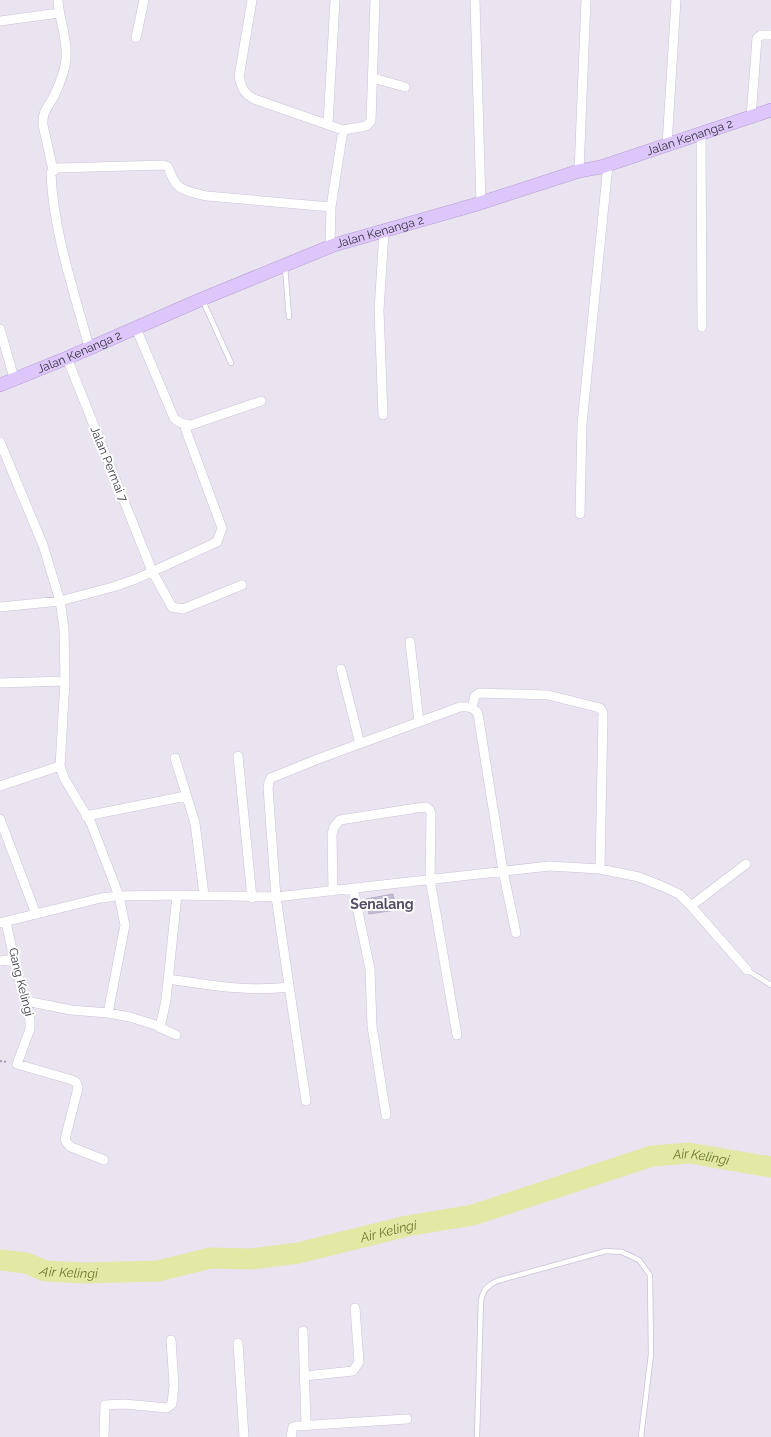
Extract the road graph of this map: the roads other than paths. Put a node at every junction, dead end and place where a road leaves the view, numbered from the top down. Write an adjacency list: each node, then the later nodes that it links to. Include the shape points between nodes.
1 (58, 0): 9 (street)
2 (144, 0): 12 (street)
3 (252, 0): 17 (street, via 239,77 241,88 254,99)
4 (335, 0): 17 (street)
5 (376, 0): 13 (street)
6 (475, 0): 24 (street)
7 (586, 0): 23 (street)
8 (676, 0): 20 (street)
9 (59, 13): 10 (street); 22 (street, via 66,58 54,96 42,118)
10 (0, 21)
11 (771, 36): 16 (street, via 761,35 757,38)
12 (136, 38)
13 (373, 78): 14 (street); 18 (street, via 370,124)
14 (405, 87)
15 (771, 110): 16 (main road, Jalan Kenanga 2)
16 (751, 117): 19 (main road, Jalan Kenanga 2)
17 (328, 124): 18 (street)
18 (343, 130): 25 (street)
19 (701, 134): 20 (main road, Jalan Kenanga 2); 31 (street)
20 (667, 145): 21 (main road, Jalan Kenanga 2)
21 (608, 165): 23 (main road, Jalan Kenanga 2); 43 (street, via 582,424)
22 (53, 170): 25 (street, via 164,166 168,167 174,183 181,189 207,196); 34 (street, via 52,190 60,237)
23 (579, 171): 24 (main road, Jalan Kenanga 2)
24 (481, 203): 26 (main road, Jalan Kenanga 2)
25 (331, 207): 27 (street)
26 (384, 232): 27 (main road, Jalan Kenanga 2); 40 (street, via 379,310)
27 (330, 247): 28 (main road, Jalan Kenanga 2)
28 (285, 265): 29 (main road, Jalan Kenanga 2); 30 (lane)
29 (202, 299): 32 (main road, Jalan Kenanga 2); 36 (lane)
30 (290, 317)
31 (702, 327)
32 (136, 328): 34 (main road, Jalan Kenanga 2); 41 (street, via 174,418)
33 (0, 329): 37 (street)
34 (89, 347): 35 (main road, Jalan Kenanga 2)
35 (67, 358): 37 (main road, Jalan Kenanga 2); 44 (street, Jalan Permai 7)
36 (231, 364)
37 (14, 378): 38 (main road, Jalan Kenanga 2)
38 (0, 385)
39 (261, 401): 41 (street, via 191,425)
40 (384, 415)
41 (184, 425): 44 (street, via 222,528 217,542)
42 (0, 442): 46 (street, via 43,545)
43 (580, 514)
44 (152, 571): 45 (street, Jalan Permai 7, via 172,607 177,609 183,609); 46 (street, via 113,587)
45 (242, 585)
46 (60, 601): 47 (street); 50 (street)
47 (0, 607)
48 (410, 642): 53 (street)
49 (341, 669): 54 (street)
50 (66, 681): 51 (street); 57 (street)
51 (0, 683)
52 (472, 708): 53 (street, via 460,707); 63 (street, via 475,696 479,693 548,695 600,708 603,713); 64 (street, via 478,714)
53 (419, 722): 54 (street)
54 (360, 744): 72 (street, via 275,776 269,782)
55 (238, 756): 71 (street)
56 (174, 758): 59 (street)
57 (60, 766): 58 (street); 60 (street)
58 (0, 786)
59 (186, 796): 60 (street); 69 (street, via 196,829)
60 (86, 816): 70 (street)
61 (0, 819): 74 (street)
62 (746, 864): 73 (street)
63 (600, 869): 64 (street, via 550,866); 73 (street, via 639,877 664,887 679,894)
64 (503, 871): 65 (street); 76 (street)
65 (430, 879): 66 (street); 67 (street, via 431,813 426,807 340,820 334,826 332,834); 87 (street)
66 (353, 888): 67 (street); 89 (street, via 370,969 372,1026)
67 (333, 892): 72 (street)
68 (177, 895): 69 (street); 70 (street); 80 (street)
69 (204, 895): 71 (street)
70 (119, 896): 74 (street); 84 (street, via 125,925)
71 (252, 898): 72 (street)
72 (276, 898): 82 (street)
73 (692, 906): 79 (street)
74 (36, 914): 75 (street)
75 (3, 922): 77 (street, Gang Kelingi)
76 (516, 933)
77 (14, 959): 78 (street); 83 (street, Gang Kelingi)
78 (0, 961)
79 (747, 970): 81 (lane)
80 (168, 979): 82 (street, via 238,989); 85 (street)
81 (771, 985)
82 (289, 987): 88 (street)
83 (26, 1001): 84 (street, via 71,1010); 90 (street, Gang Kelingi, via 30,1029 17,1064 76,1082 78,1088 65,1139 71,1147)
84 (108, 1013): 85 (street, via 130,1017)
85 (160, 1028): 86 (street)
86 (176, 1035)
87 (457, 1035)
88 (306, 1101)
89 (386, 1115)
90 (104, 1160)
91 (355, 1308): 95 (street, via 359,1362 356,1368)
92 (303, 1331): 95 (street)
93 (171, 1340): 98 (street, via 174,1385 172,1404 168,1408 105,1404)
94 (238, 1344): 99 (street)
95 (305, 1376): 97 (street)
96 (407, 1419): 97 (street)
97 (306, 1425): 100 (street, via 293,1427)
98 (104, 1437)
99 (244, 1437)
100 (291, 1437)
101 (477, 1437): 102 (lane, via 481,1300 486,1288 497,1281 606,1251 622,1252 639,1260 650,1275 651,1354)
102 (641, 1437)

